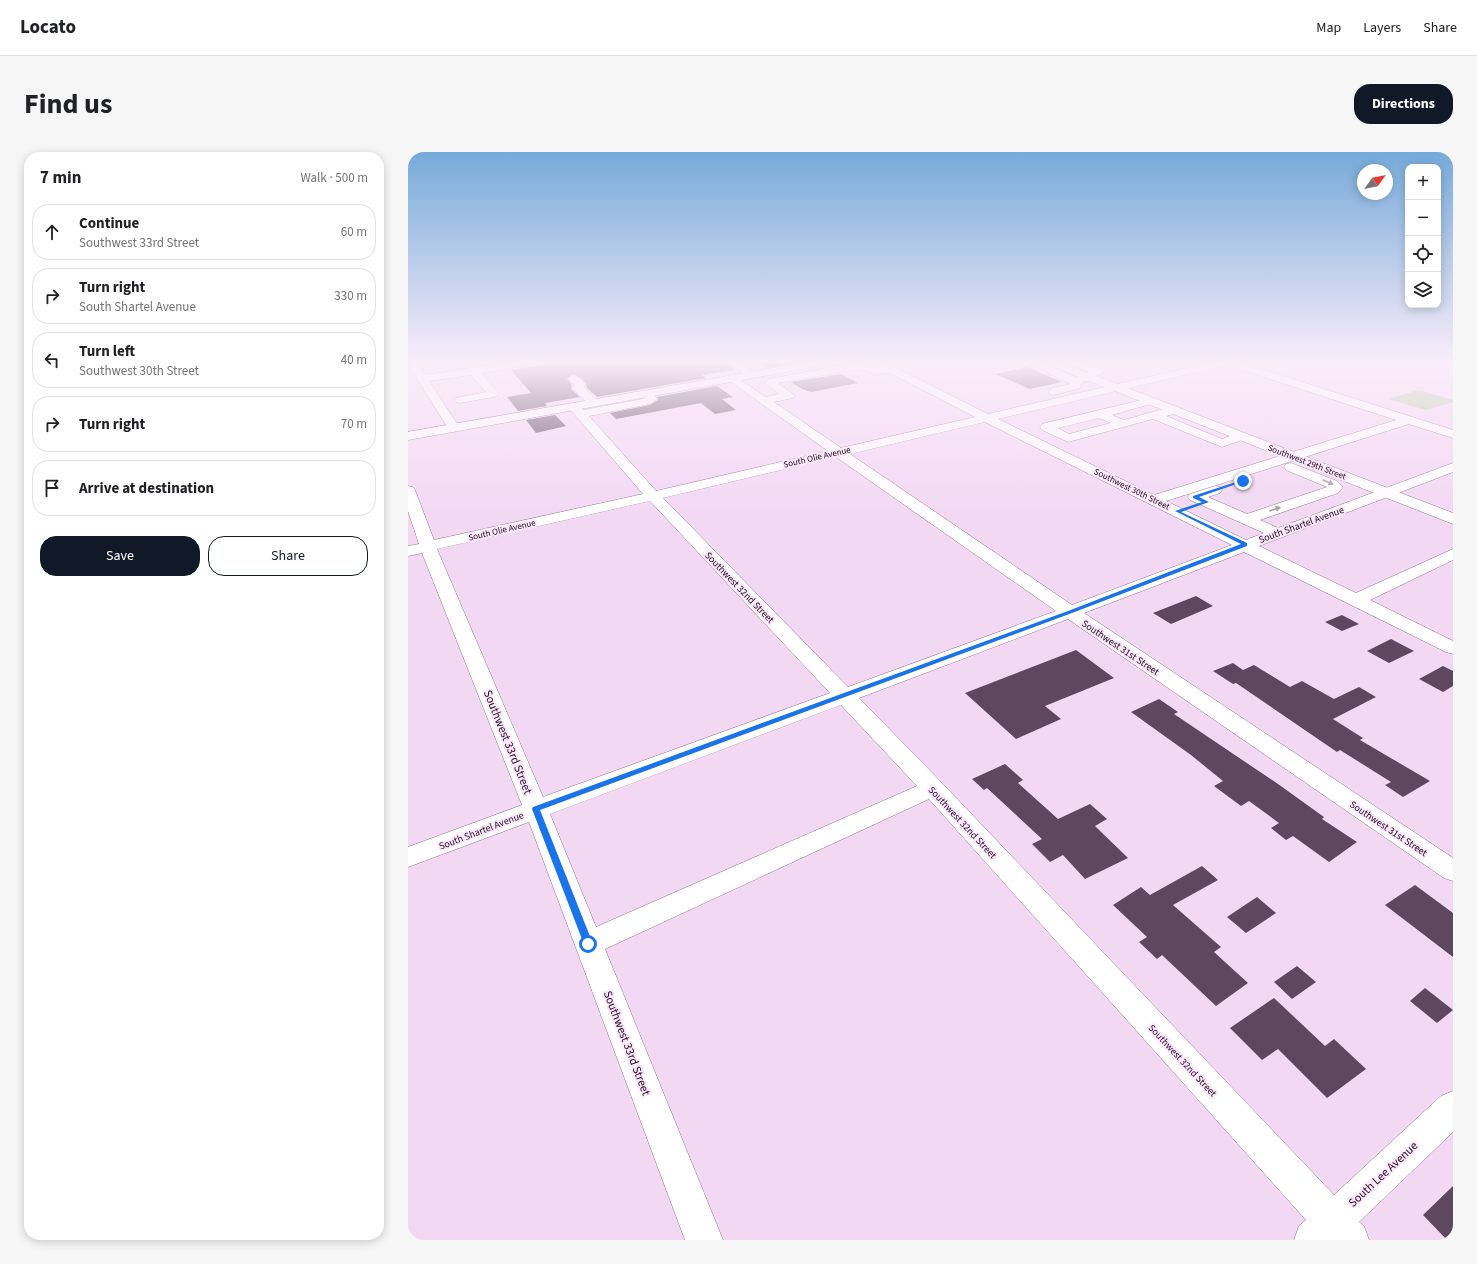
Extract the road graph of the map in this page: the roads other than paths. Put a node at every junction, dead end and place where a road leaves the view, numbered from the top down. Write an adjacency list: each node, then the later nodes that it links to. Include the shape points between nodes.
1 (444, 413): 15 (street)
2 (552, 413): 15 (main road)
3 (587, 413): 25 (street, Southwest 32nd Street)
4 (780, 413): 19 (street, Southwest 31st Street)
5 (976, 413): 12 (street, Southwest 30th Street)
6 (1008, 413): 12 (street, South Olie Avenue)
7 (1105, 413): 10 (street)
8 (1168, 413): 11 (main road, Southwest 29th Street)
9 (1386, 413): 13 (street)
10 (1100, 414): 14 (street); 14 (street, via 1046,427 1068,438)
11 (1173, 416): 14 (street, via 1155,416); 18 (main road, Southwest 29th Street, via 1190,417); 18 (street, via 1222,443)
12 (986, 418): 19 (street, South Olie Avenue); 26 (street, Southwest 30th Street)
13 (1408, 420): 16 (street); 20 (street)
14 (1123, 424)
15 (454, 428): 17 (main road)
16 (1453, 434)
17 (408, 436)
18 (1241, 436): 20 (main road, Southwest 29th Street)
19 (836, 453): 25 (street, South Olie Avenue); 38 (street, Southwest 31st Street)
20 (1292, 462): 21 (street); 26 (street); 27 (street, one-way to 27, via 1336,487 1334,490); 28 (street, via 1195,497)
21 (1308, 462): 24 (main road, Southwest 29th Street)
22 (1453, 468): 24 (street, South Shartel Avenue)
23 (408, 490): 35 (street, Southwest 33rd Street)
24 (1386, 493): 30 (street, South Shartel Avenue); 32 (main road, Southwest 29th Street)
25 (653, 496): 35 (street, South Olie Avenue); 40 (street, Southwest 32nd Street)
26 (1153, 500): 29 (street, Southwest 30th Street)
27 (1304, 500): 30 (street); 31 (street, one-way to 27)
28 (1206, 502): 29 (street); 31 (street)
29 (1177, 511): 34 (street, Southwest 30th Street)
30 (1332, 512): 33 (street, South Shartel Avenue)
31 (1247, 519): 33 (street)
32 (1453, 519)
33 (1277, 533): 34 (street, South Shartel Avenue)
34 (1245, 544): 37 (street, Southwest 30th Street); 38 (street, South Shartel Avenue)
35 (418, 549): 42 (street, Southwest 33rd Street)
36 (1453, 554): 37 (street)
37 (1356, 600): 39 (street, Southwest 30th Street)
38 (1070, 612): 40 (street, South Shartel Avenue); 44 (street, Southwest 31st Street)
39 (1453, 648)
40 (844, 694): 41 (street, Southwest 32nd Street); 42 (street, South Shartel Avenue)
41 (933, 788): 45 (street); 47 (street, Southwest 32nd Street)
42 (536, 809): 43 (street, South Shartel Avenue); 45 (street, Southwest 33rd Street)
43 (408, 857)
44 (1453, 871)
45 (588, 944): 48 (street, Southwest 33rd Street)
46 (1453, 1108): 47 (street, South Lee Avenue)
47 (1332, 1234)
48 (704, 1240)

